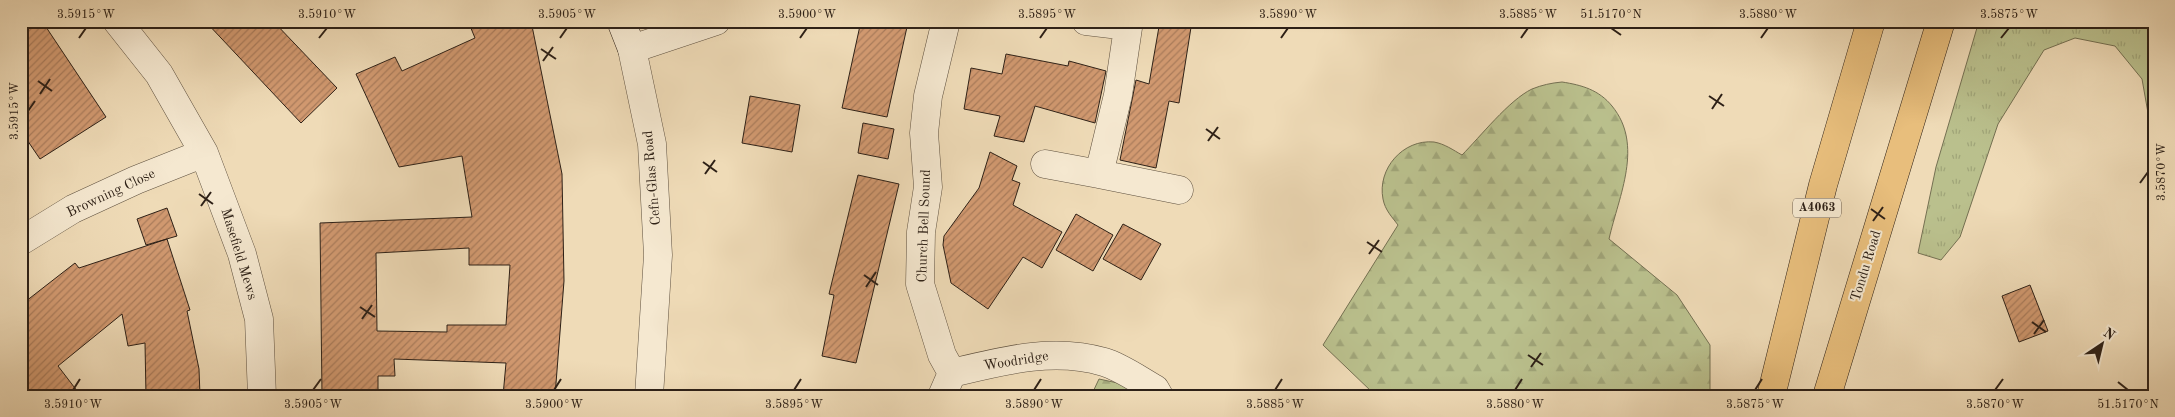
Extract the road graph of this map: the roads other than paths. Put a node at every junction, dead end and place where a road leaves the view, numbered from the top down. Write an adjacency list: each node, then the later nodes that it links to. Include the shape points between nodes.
1 (116, 21): 10 (street, Masefield Mews, via 159,74)
2 (621, 21): 9 (street, Cefn-Glas Road)
3 (716, 21): 9 (street)
4 (946, 21): 15 (street, Church Bell Sound, via 928,96 924,132 928,187 921,232 920,284 942,355)
5 (1086, 21): 8 (street)
6 (1871, 21): 19 (main road, A4063, via 1823,184)
7 (1941, 21): 20 (main road, Tondu Road)
8 (1128, 23): 12 (street, via 1118,94)
9 (632, 49): 17 (street, Cefn-Glas Road, via 652,144 658,255)
10 (204, 152): 14 (street, Browning Close, via 73,209); 16 (street, Masefield Mews, via 242,254 259,319)
11 (1045, 164): 12 (street)
12 (1099, 174): 13 (street)
13 (1179, 190)
14 (21, 242)
15 (947, 385): 18 (street, Woodridge, via 996,363 1045,354 1105,362 1155,389)
16 (262, 396)
17 (649, 396)
18 (1159, 396)
19 (1770, 396)
20 (1827, 396)

